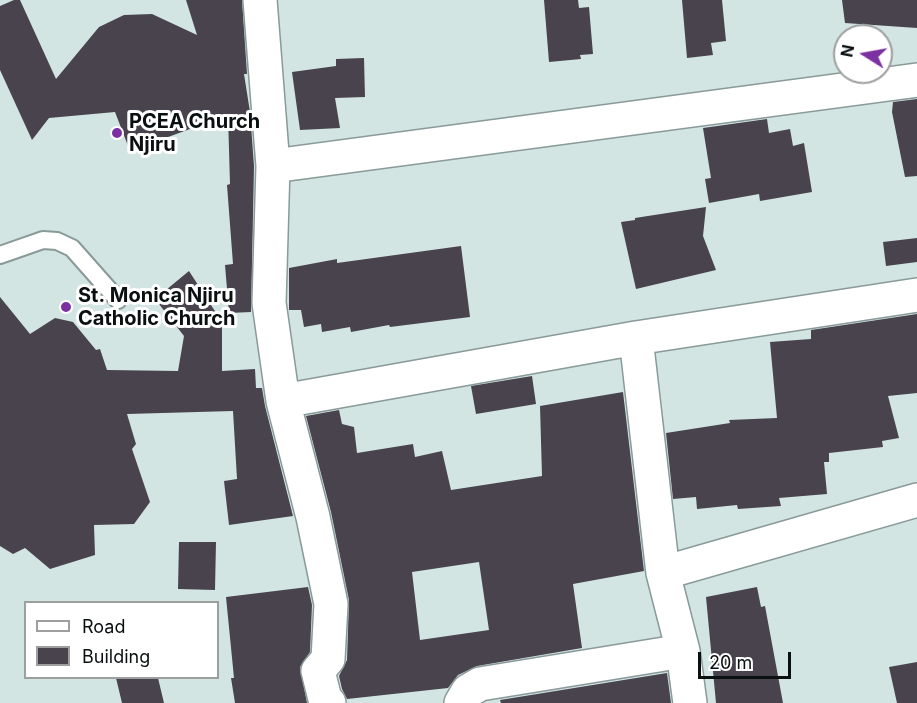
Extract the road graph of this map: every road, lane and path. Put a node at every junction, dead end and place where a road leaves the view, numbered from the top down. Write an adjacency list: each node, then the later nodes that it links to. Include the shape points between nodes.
1 (260, 0): 3 (street)
2 (917, 80): 3 (street)
3 (273, 166): 8 (street, via 269,303)
4 (0, 255): 6 (lane, via 43,240 57,241 72,248)
5 (917, 295): 7 (street)
6 (118, 300)
7 (636, 338): 8 (street); 10 (street)
8 (284, 401): 12 (street, via 331,604 328,659 318,671)
9 (917, 500): 10 (street)
10 (663, 573): 11 (street)
11 (683, 651): 13 (street, via 480,684 468,691); 14 (street)
12 (329, 703)
13 (461, 703)
14 (690, 703)

